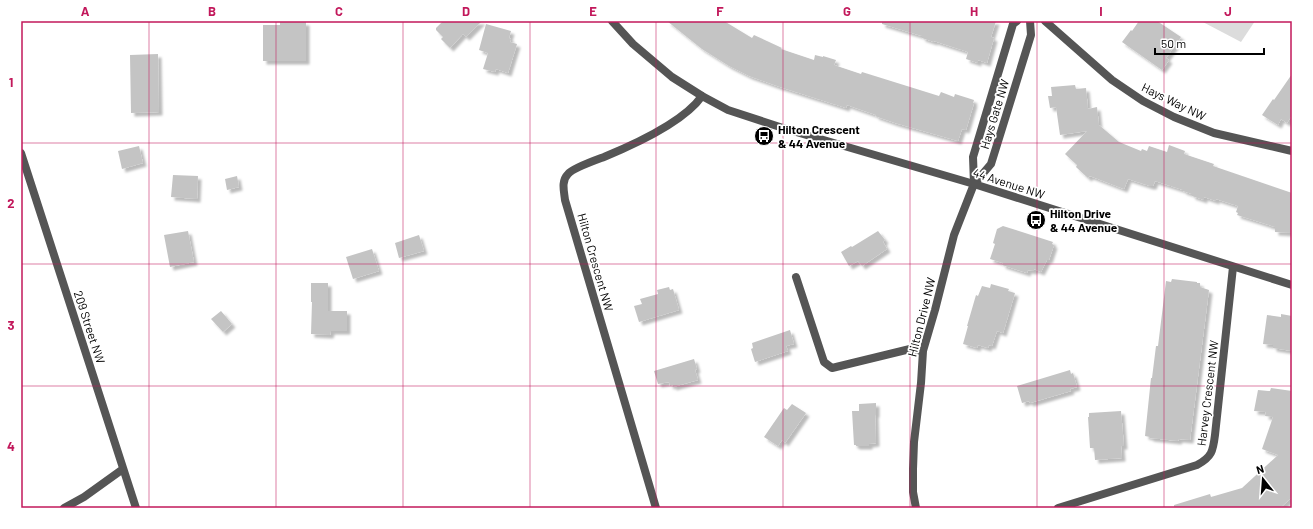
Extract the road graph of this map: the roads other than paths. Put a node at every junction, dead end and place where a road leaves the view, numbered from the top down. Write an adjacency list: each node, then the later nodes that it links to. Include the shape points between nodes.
1 (612, 21): 5 (street, 44 Avenue NW, via 633,44 672,77)
2 (1017, 21): 8 (street, Hays Gate NW, via 1013,24 973,157)
3 (1030, 21): 8 (street, Hays Gate NW, via 1031,35 991,164)
4 (1045, 21): 6 (street, Hays Way NW, via 1112,80 1138,98 1174,117 1214,133)
5 (702, 96): 8 (street, 44 Avenue NW, via 728,110 786,129); 16 (street, Hilton Crescent NW, via 673,121 636,144 568,173 563,185)
6 (1292, 151)
7 (21, 153): 13 (street, 209 Street NW)
8 (974, 184): 9 (street, 44 Avenue NW); 12 (street, Hilton Drive NW, via 954,235)
9 (1233, 267): 11 (street, 44 Avenue NW); 18 (street, Harvey Crescent NW, via 1211,455 1197,465)
10 (796, 277): 12 (street, via 824,362 832,368 910,349)
11 (1292, 285)
12 (923, 351): 17 (street, Hilton Drive NW, via 914,442 913,492)
13 (123, 469): 14 (street); 15 (street, 209 Street NW)
14 (64, 508)
15 (136, 508)
16 (656, 508)
17 (916, 508)
18 (1058, 508)

